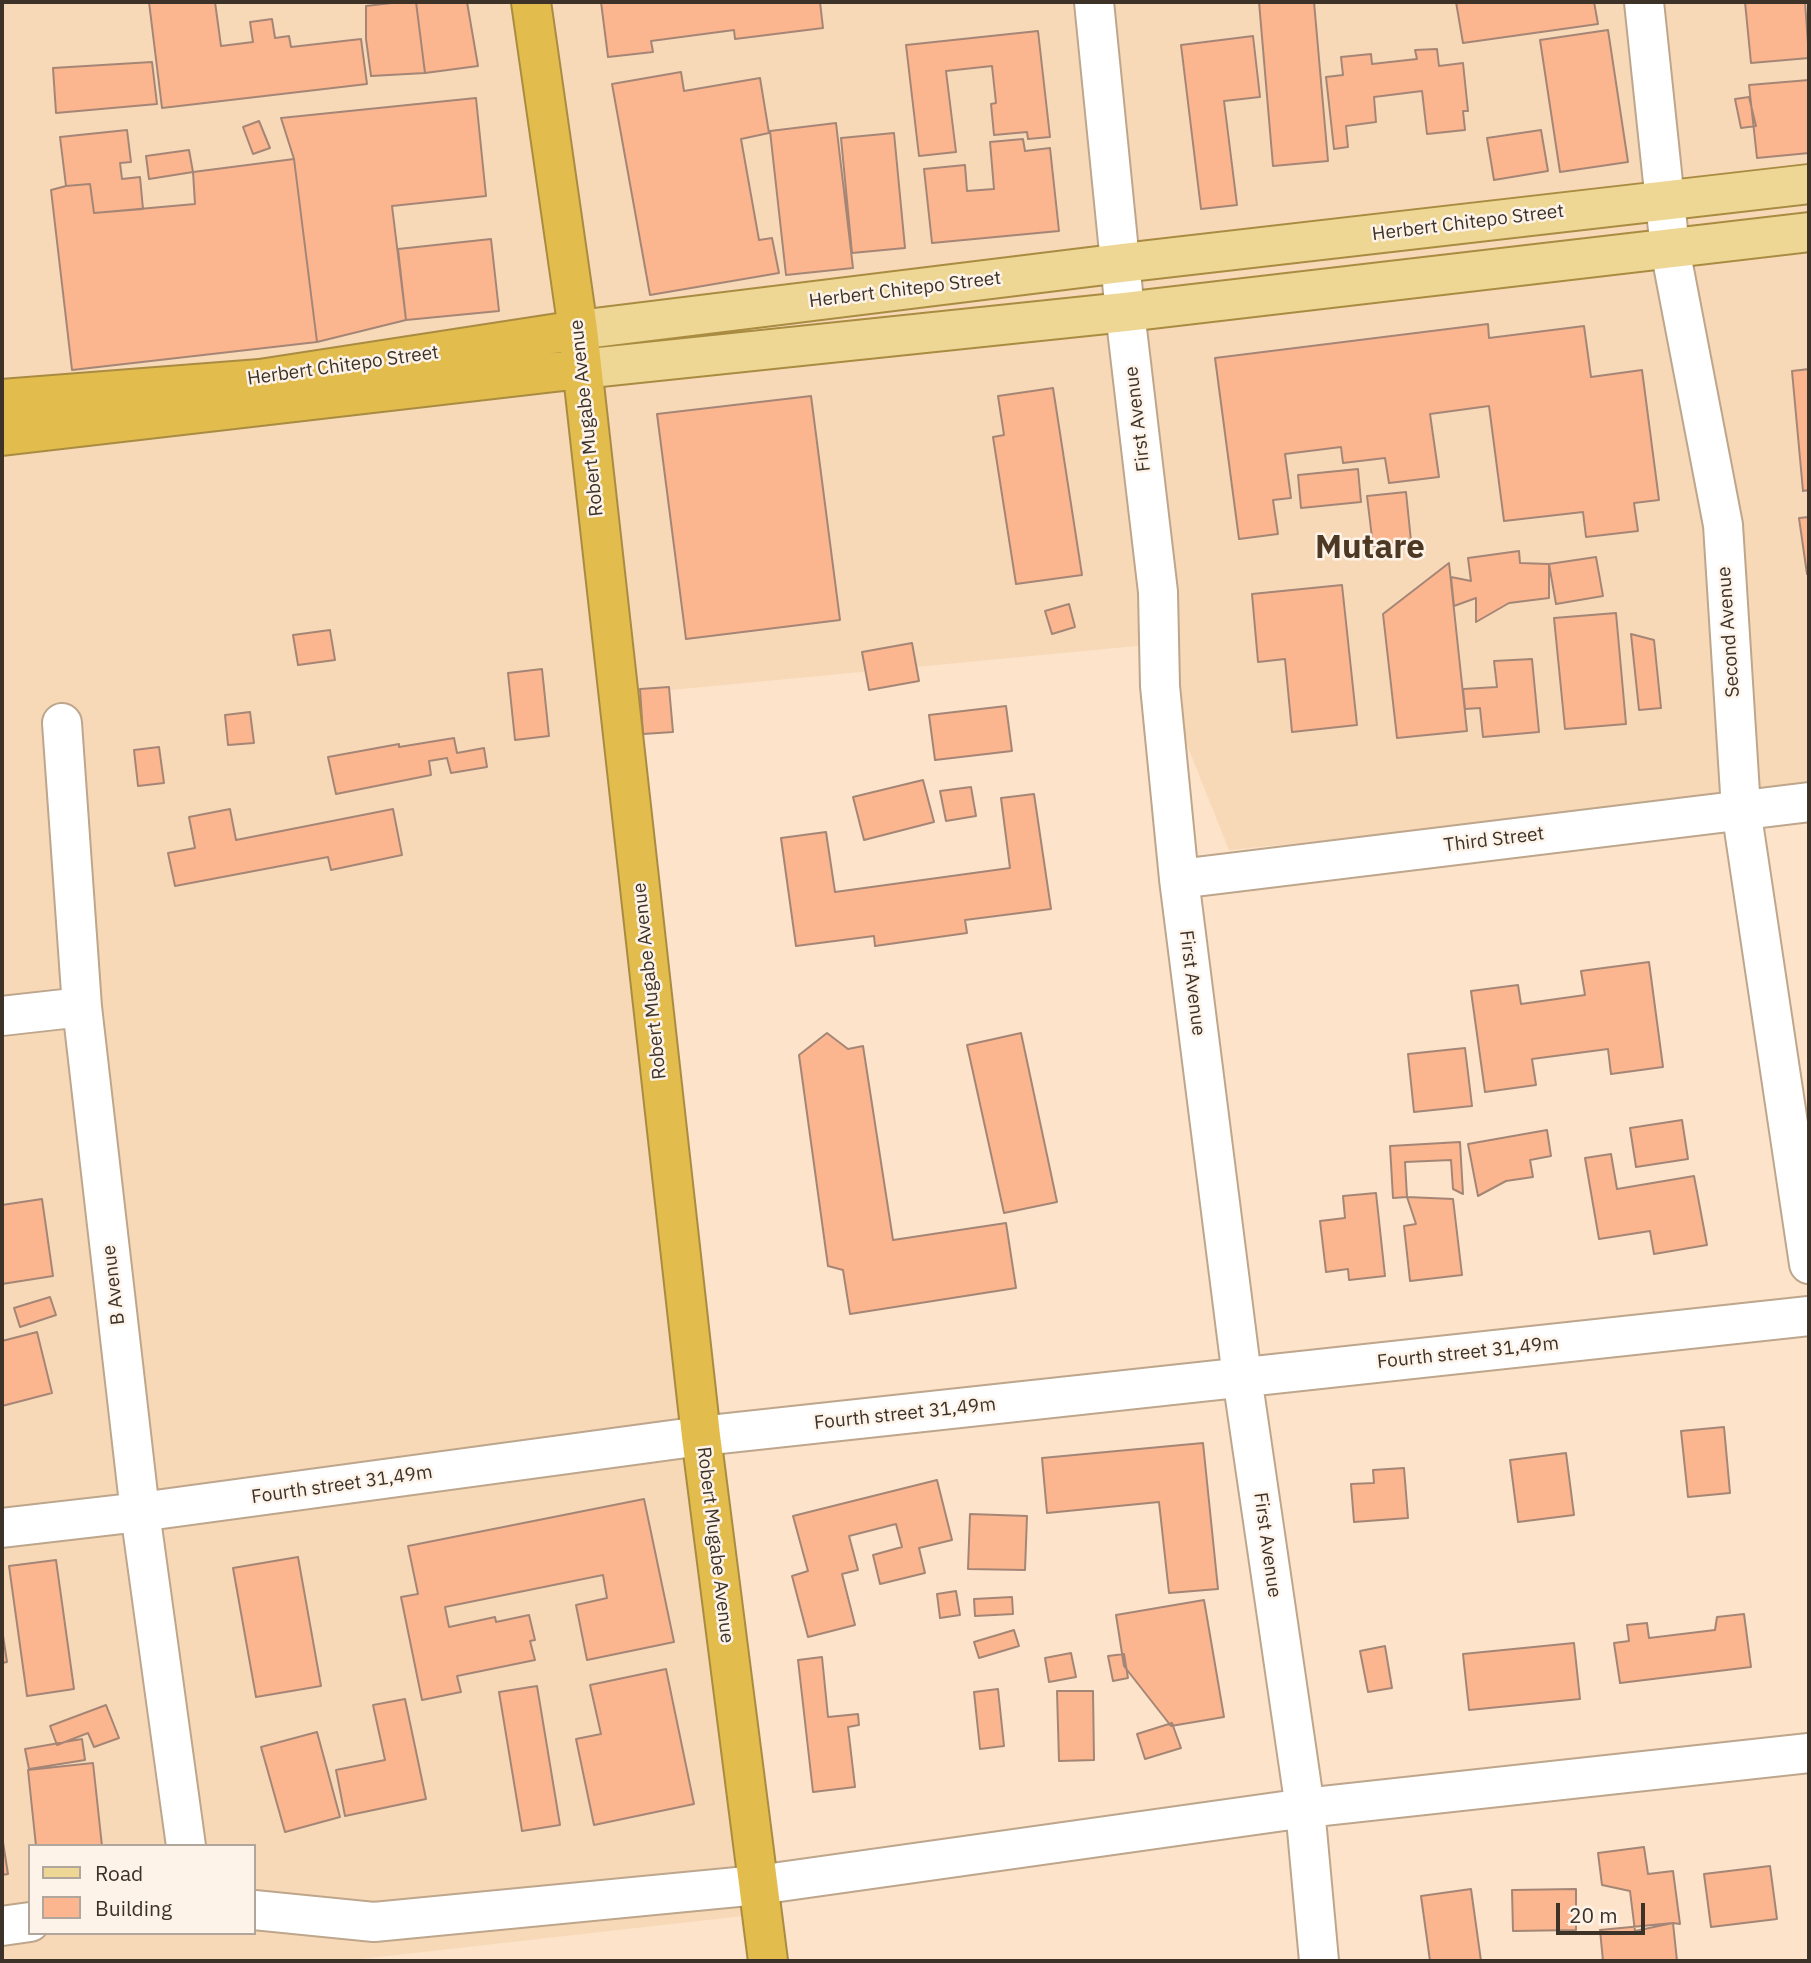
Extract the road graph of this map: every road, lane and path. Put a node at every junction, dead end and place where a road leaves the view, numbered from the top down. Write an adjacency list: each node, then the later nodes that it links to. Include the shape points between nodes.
1 (531, 2): 10 (highway, Robert Mugabe Avenue)
2 (1094, 2): 8 (street, First Avenue)
3 (1644, 2): 5 (street, Second Avenue)
4 (1809, 184): 5 (main road, Herbert Chitepo Street)
5 (1664, 200): 7 (street, Second Avenue); 8 (main road, Herbert Chitepo Street)
6 (1809, 232): 7 (main road, Herbert Chitepo Street)
7 (1670, 249): 9 (main road, Herbert Chitepo Street); 16 (street, Second Avenue, via 1723,525)
8 (1122, 263): 9 (street, First Avenue); 10 (main road, Herbert Chitepo Street)
9 (1125, 312): 11 (main road, Herbert Chitepo Street); 17 (street, First Avenue, via 1158,592 1160,686)
10 (578, 330): 11 (highway, Robert Mugabe Avenue); 12 (highway, Herbert Chitepo Street, via 260,379)
11 (581, 369): 13 (highway, Herbert Chitepo Street); 23 (highway, Robert Mugabe Avenue)
12 (2, 398)
13 (2, 436)
14 (62, 723): 18 (street, B Avenue)
15 (1809, 802): 16 (street, Third Street)
16 (1741, 809): 17 (street, Third Street); 20 (street, Second Avenue)
17 (1179, 879): 22 (street, First Avenue)
18 (82, 1007): 19 (street); 24 (street, B Avenue)
19 (2, 1016)
20 (1809, 1264)
21 (1809, 1316): 22 (street, Fourth street 31,49m)
22 (1242, 1377): 23 (street, Fourth street 31,49m); 27 (street, First Avenue)
23 (702, 1436): 24 (street, Fourth street 31,49m); 29 (highway, Robert Mugabe Avenue)
24 (140, 1512): 25 (street, Fourth street 31,49m); 28 (street, B Avenue)
25 (2, 1528)
26 (1809, 1753): 27 (street)
27 (1305, 1808): 29 (street); 34 (street, First Avenue)
28 (186, 1844)
29 (758, 1885): 30 (street, via 374,1922); 33 (highway, Robert Mugabe Avenue)
30 (256, 1910)
31 (28, 1922): 32 (street)
32 (2, 1926)
33 (768, 1961)
34 (1319, 1961)

